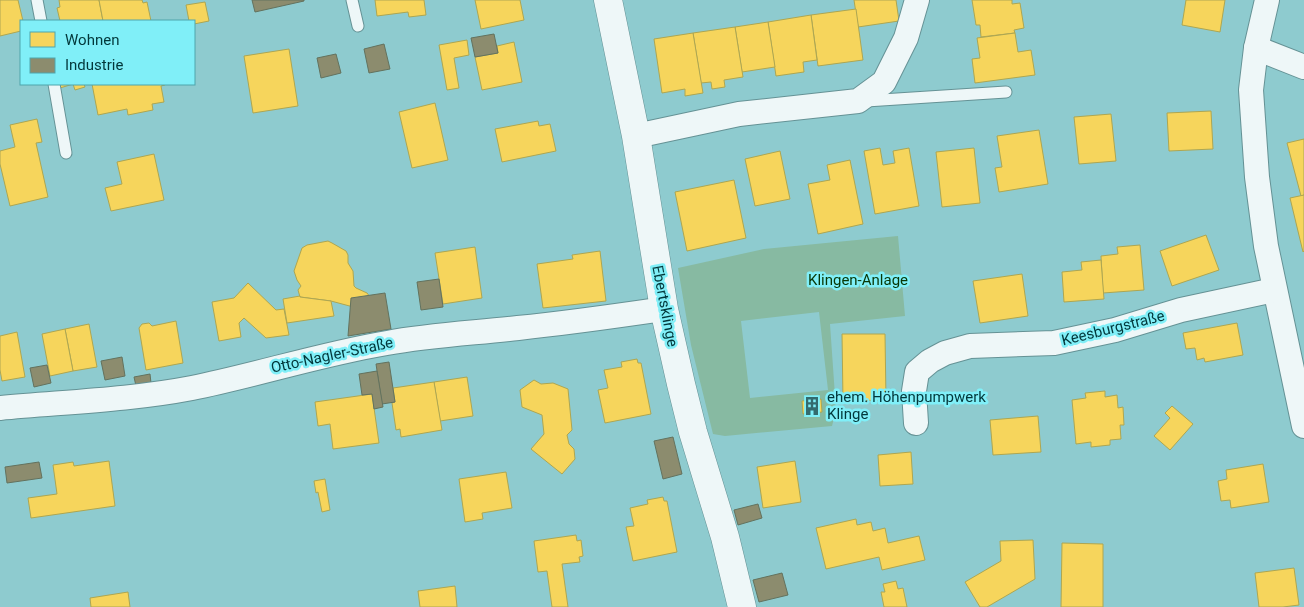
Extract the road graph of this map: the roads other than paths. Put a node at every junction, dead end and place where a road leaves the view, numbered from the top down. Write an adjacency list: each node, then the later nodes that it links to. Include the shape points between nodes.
1 (37, 0): 6 (lane)
2 (352, 0): 7 (lane)
3 (608, 0): 13 (street, Ebertsklinge)
4 (917, 0): 12 (street, via 906,38 884,82)
5 (1267, 0): 8 (street)
6 (41, 20)
7 (358, 26)
8 (1256, 48): 9 (street); 15 (street, via 1251,90 1257,177)
9 (1304, 66)
10 (54, 85): 14 (lane)
11 (1006, 92): 12 (lane)
12 (858, 101): 13 (street, via 739,114)
13 (636, 136): 16 (street, Ebertsklinge)
14 (66, 153)
15 (1274, 290): 18 (street, Keesburgstraße, via 1054,343 970,346 945,353 917,372 914,391); 19 (street)
16 (664, 309): 17 (street, Otto-Nagler-Straße, via 563,324 385,343 191,388); 20 (street, Ebertsklinge, via 681,384)
17 (0, 408)
18 (916, 423)
19 (1304, 426)
20 (742, 607)

